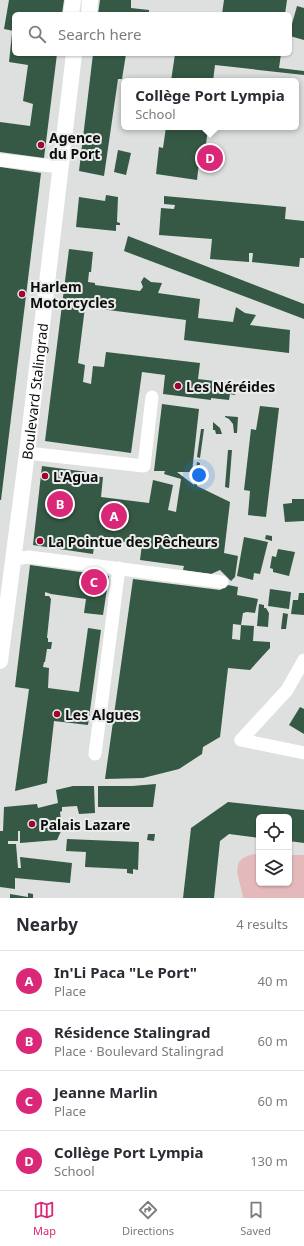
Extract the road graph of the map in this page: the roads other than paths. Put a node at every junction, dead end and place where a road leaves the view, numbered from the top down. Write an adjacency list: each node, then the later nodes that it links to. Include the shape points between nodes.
1 (73, 0): 4 (street)
2 (81, 0): 5 (street)
3 (90, 0): 6 (street)
4 (71, 12)
5 (79, 12)
6 (89, 12)
7 (66, 56): 10 (street, Boulevard Stalingrad, via 61,95)
8 (74, 56): 10 (street, Boulevard Stalingrad)
9 (84, 56): 10 (street, Boulevard Stalingrad, via 77,105)
10 (67, 121): 12 (street, Boulevard Stalingrad)
11 (0, 160): 12 (street)
12 (61, 168): 14 (street, Boulevard Stalingrad)
13 (152, 397): 14 (street, via 144,466)
14 (27, 453): 15 (street, Boulevard Stalingrad)
15 (7, 558): 16 (street, via 29,557); 19 (street, Boulevard Stalingrad)
16 (119, 568): 17 (street); 21 (street)
17 (222, 582)
18 (304, 660): 20 (street, via 287,690 241,740)
19 (0, 661)
20 (304, 753)
21 (95, 754)

